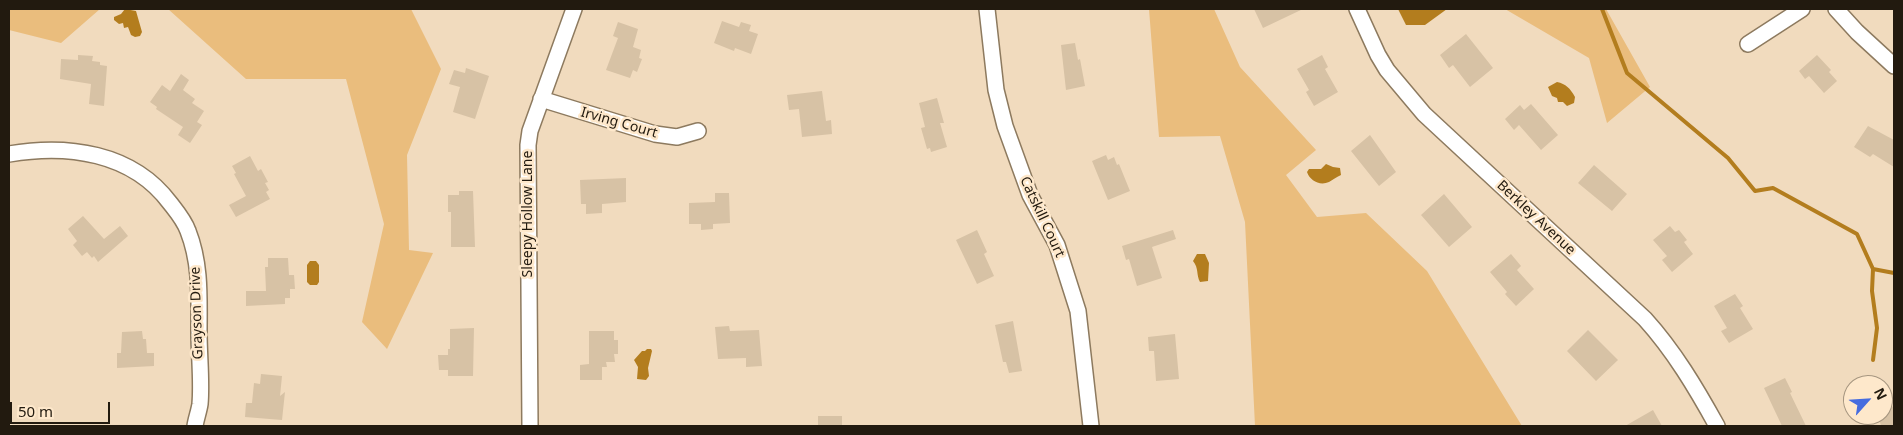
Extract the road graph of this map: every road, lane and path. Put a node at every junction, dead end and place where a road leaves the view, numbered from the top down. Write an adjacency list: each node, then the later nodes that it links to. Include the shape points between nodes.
1 (574, 9): 8 (street, Sleepy Hollow Lane)
2 (987, 9): 13 (street, Catskill Court, via 996,90 1005,126 1030,195 1057,245 1078,311)
3 (1357, 9): 14 (street, Berkley Avenue, via 1387,70 1424,114 1645,319 1673,354)
4 (1802, 9): 6 (street)
5 (1836, 9): 7 (street)
6 (1748, 44)
7 (1894, 66)
8 (541, 100): 9 (street, Irving Court, via 655,134 677,137); 12 (street, Sleepy Hollow Lane, via 528,145)
9 (698, 131)
10 (9, 154): 11 (street, Grayson Drive, via 72,150 118,162 145,177 182,218 189,232 198,272 200,404)
11 (194, 426)
12 (530, 426)
13 (1091, 426)
14 (1717, 426)

